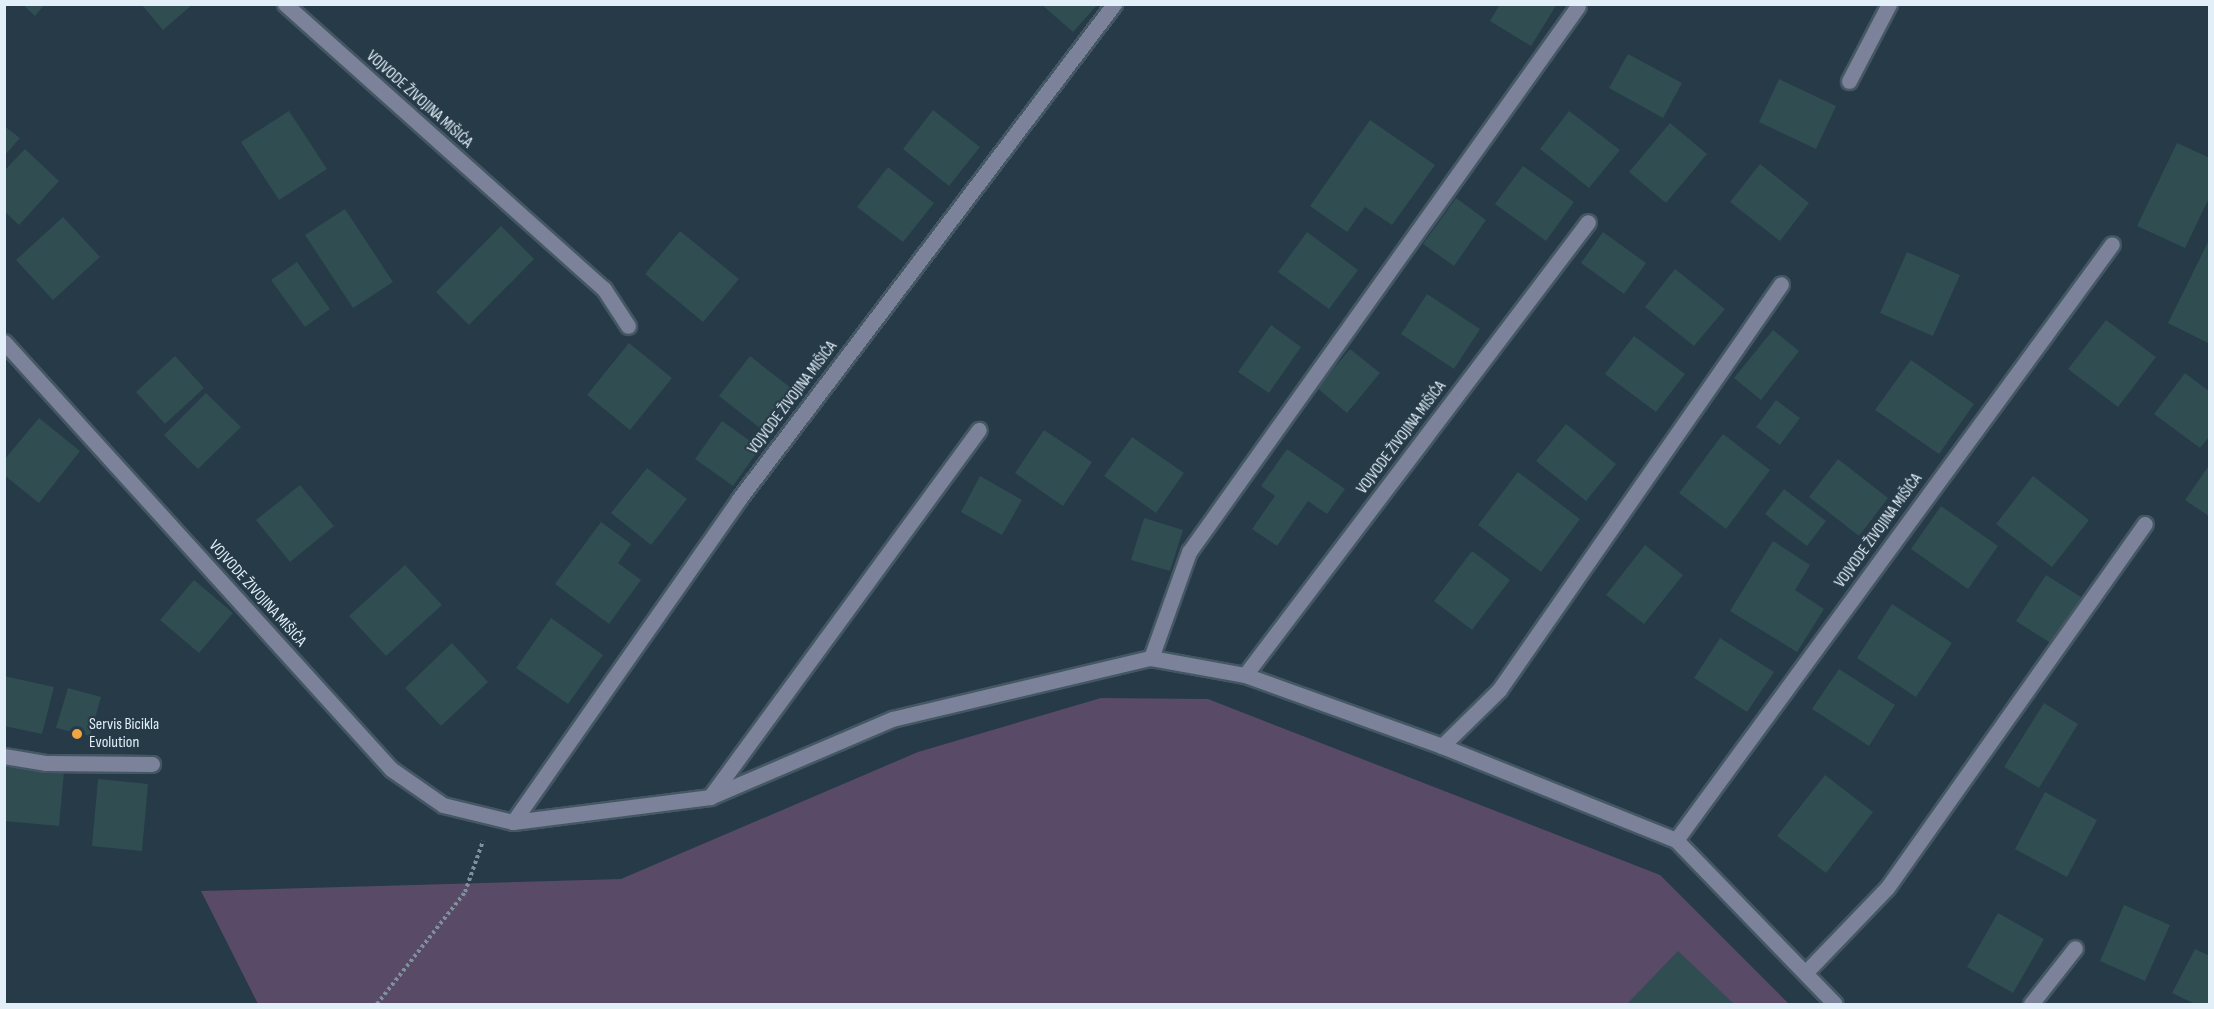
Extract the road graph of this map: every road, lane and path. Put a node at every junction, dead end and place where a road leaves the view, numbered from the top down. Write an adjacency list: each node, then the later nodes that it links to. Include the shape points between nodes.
1 (285, 4): 9 (street, VOJVODE ŽIVOJINA MIŠIĆA, via 604,289)
2 (1114, 4): 20 (street, VOJVODE ŽIVOJINA MIŠIĆA, via 740,499)
3 (1889, 4): 5 (street)
4 (1578, 6): 13 (street, via 1189,552)
5 (1849, 81)
6 (1588, 222): 14 (street, VOJVODE ŽIVOJINA MIŠIĆA)
7 (2112, 244): 21 (street, VOJVODE ŽIVOJINA MIŠIĆA)
8 (1781, 284): 15 (street, via 1499,690)
9 (628, 326)
10 (4, 342): 19 (street, VOJVODE ŽIVOJINA MIŠIĆA, via 391,769 443,806)
11 (978, 430): 18 (street)
12 (2145, 524): 23 (street, via 1887,888)
13 (1151, 658): 14 (street, VOJVODE ŽIVOJINA MIŠIĆA); 18 (street, VOJVODE ŽIVOJINA MIŠIĆA, via 892,719)
14 (1245, 675): 15 (street, VOJVODE ŽIVOJINA MIŠIĆA)
15 (1442, 746): 21 (street, VOJVODE ŽIVOJINA MIŠIĆA)
16 (4, 756): 17 (street, via 46,763)
17 (152, 764)
18 (710, 797): 20 (street, VOJVODE ŽIVOJINA MIŠIĆA)
19 (489, 820): 20 (street, VOJVODE ŽIVOJINA MIŠIĆA); 24 (path, via 465,892)
20 (513, 822)
21 (1676, 840): 23 (street, VOJVODE ŽIVOJINA MIŠIĆA)
22 (2075, 948): 26 (street)
23 (1808, 971): 25 (street, VOJVODE ŽIVOJINA MIŠIĆA)
24 (377, 1005)
25 (1835, 1005)
26 (2031, 1005)

